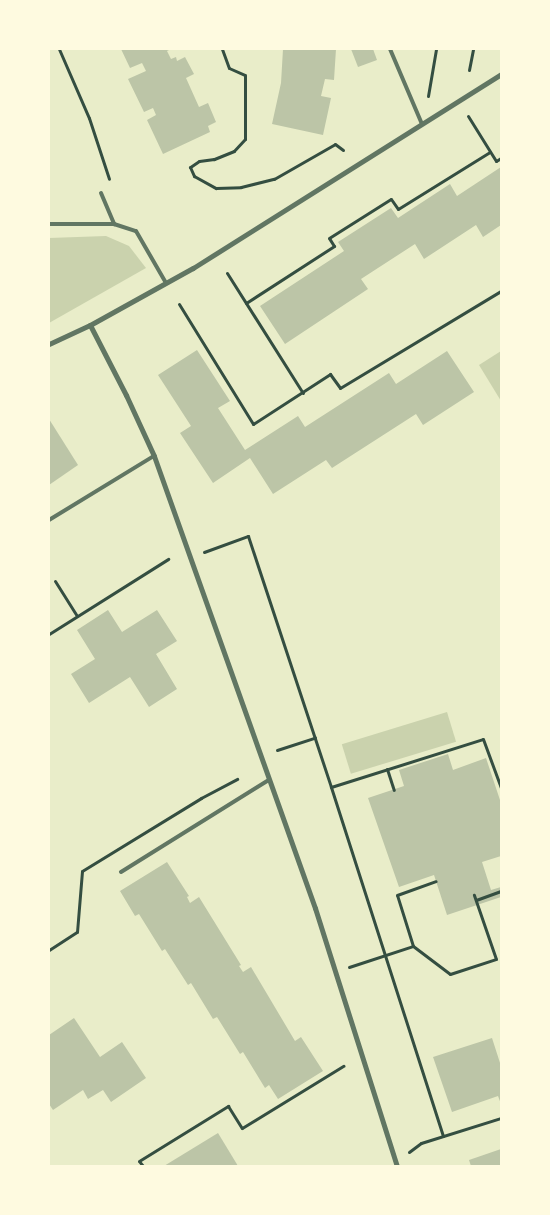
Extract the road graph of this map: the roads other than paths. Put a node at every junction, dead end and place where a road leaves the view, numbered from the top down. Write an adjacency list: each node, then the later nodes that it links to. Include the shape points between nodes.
1 (390, 49): 3 (lane)
2 (501, 74): 3 (street)
3 (422, 124): 7 (street)
4 (101, 194): 6 (lane)
5 (49, 224): 6 (lane)
6 (114, 224): 7 (lane, via 136,231)
7 (166, 283): 8 (street)
8 (90, 325): 9 (street); 10 (street)
9 (49, 344)
10 (154, 456): 11 (lane); 12 (street)
11 (49, 520)
12 (269, 780): 13 (lane); 14 (street, via 336,970)
13 (122, 872)
14 (398, 1166)

